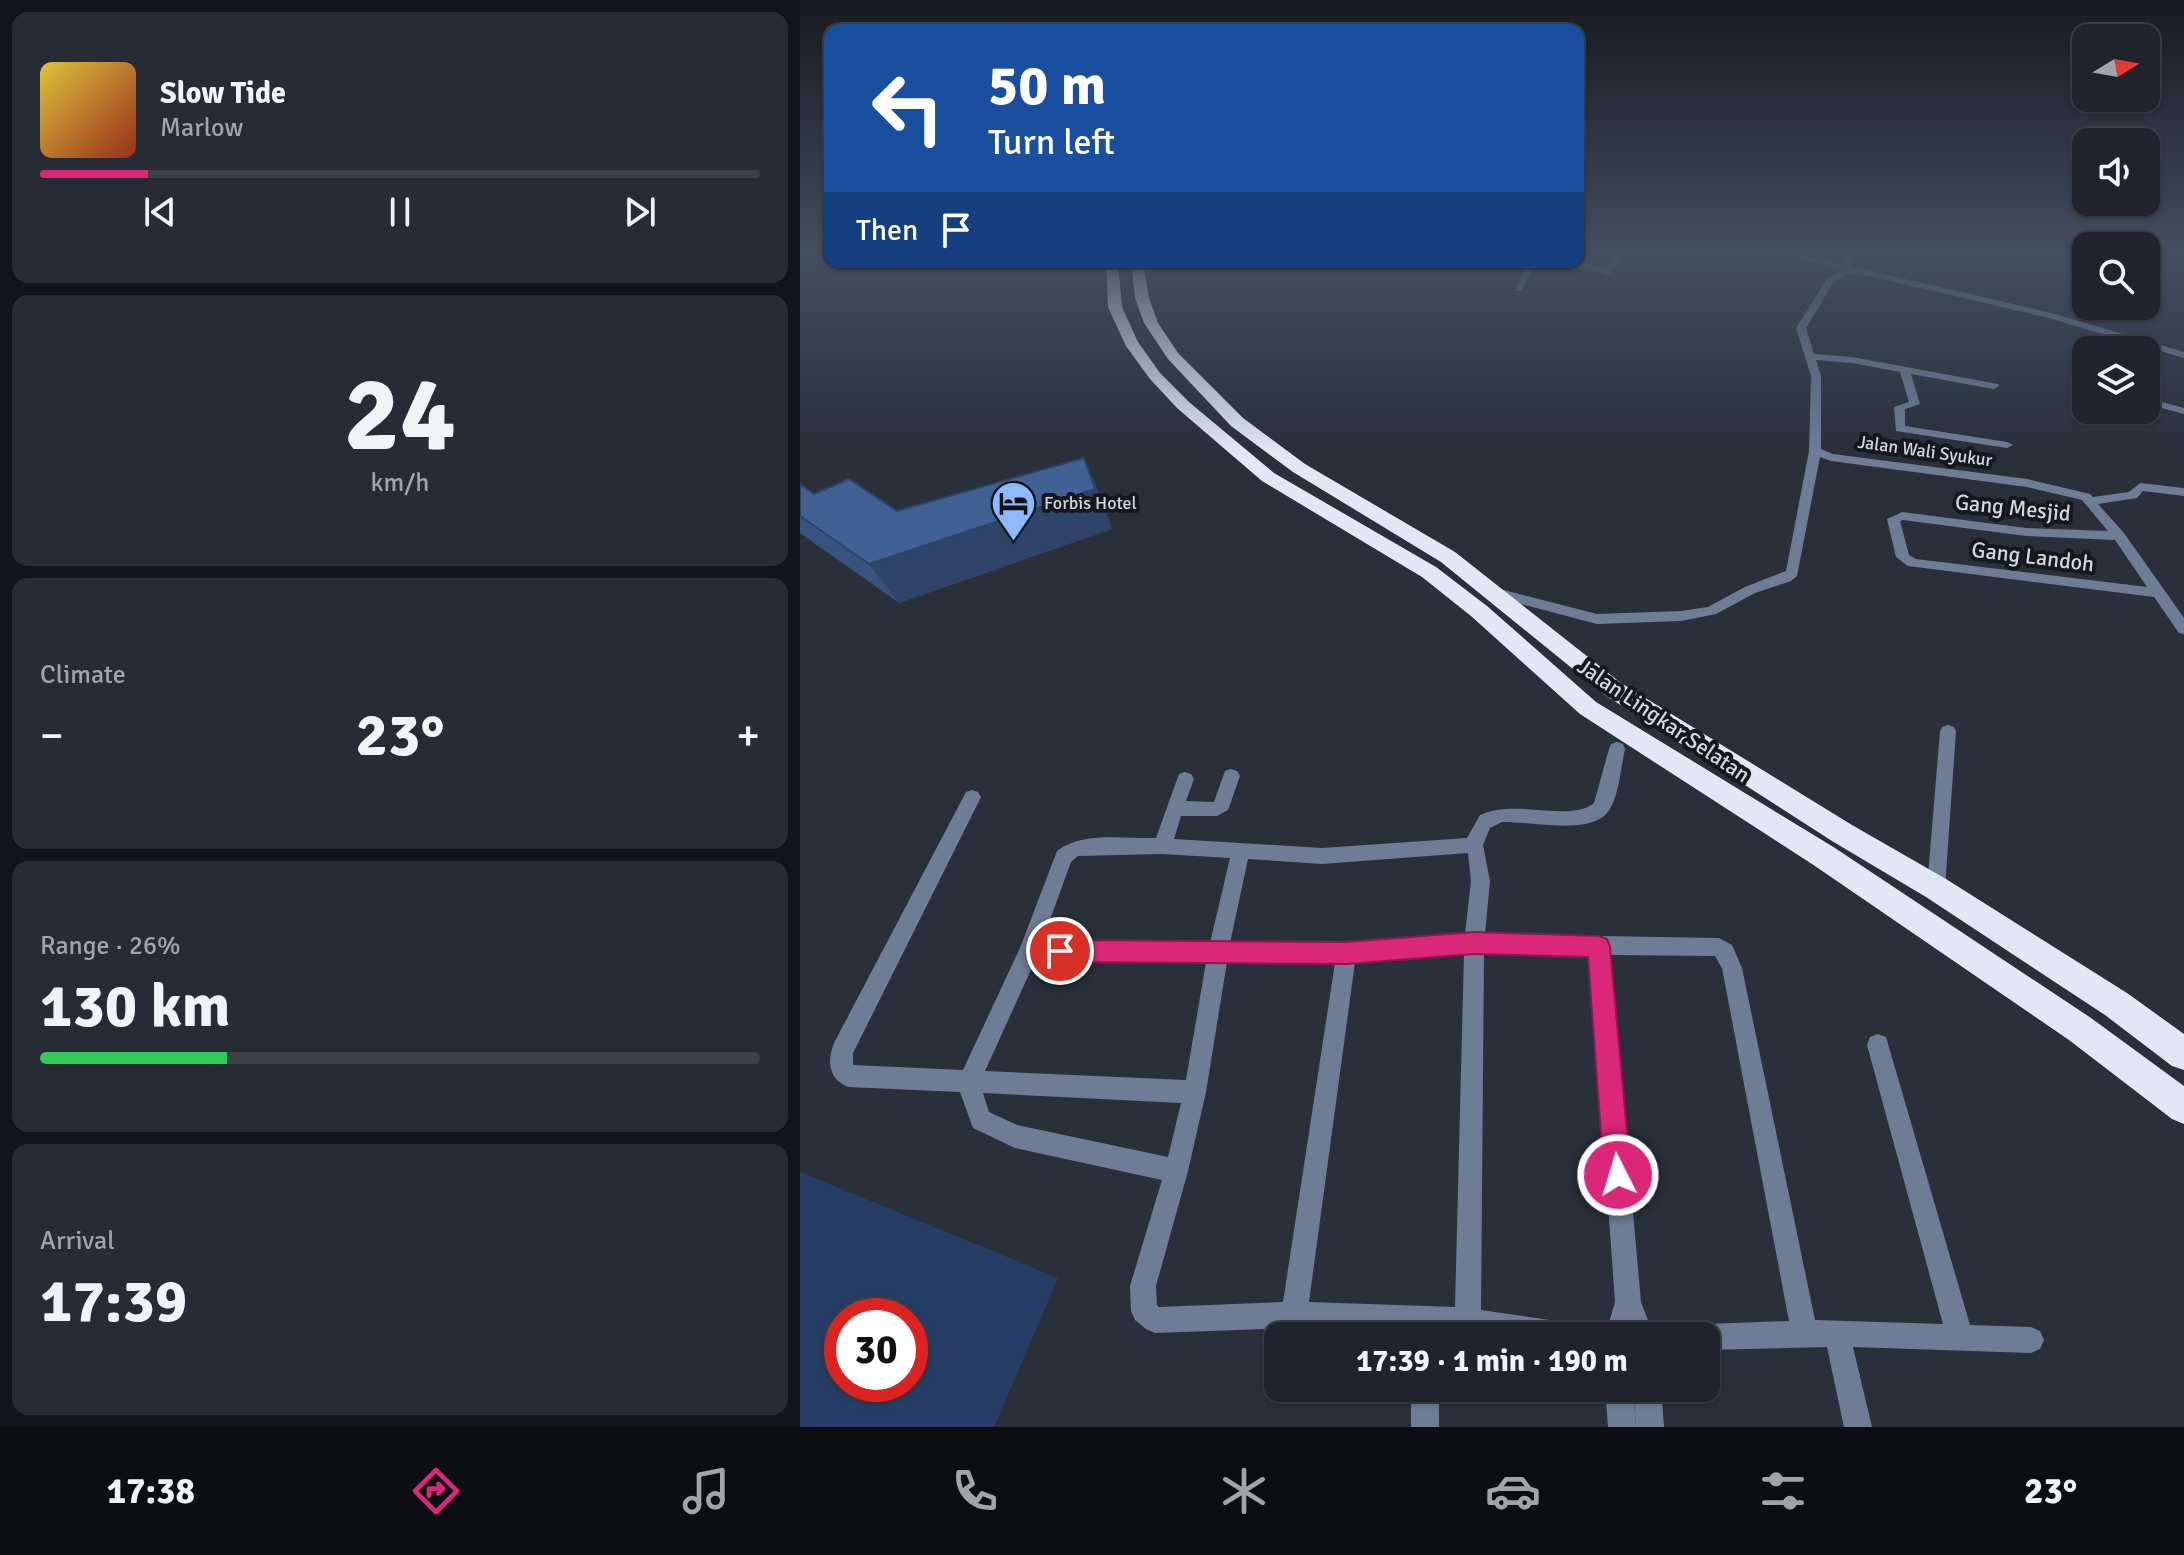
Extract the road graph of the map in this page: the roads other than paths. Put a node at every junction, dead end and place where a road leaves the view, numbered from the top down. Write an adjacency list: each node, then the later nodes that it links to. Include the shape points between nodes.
1 (1121, 320): 30 (highway, Jalan Lingkar Selatan, via 1155,376 1268,477 1429,572 1588,708)
2 (1150, 320): 18 (highway, Jalan Lingkar Selatan, via 1173,356 1237,422 1299,468 1448,557)
3 (1806, 320): 6 (street, via 1801,328)
4 (2066, 320): 5 (street)
5 (2184, 355)
6 (1810, 357): 7 (street); 12 (street, via 1818,395)
7 (1905, 371): 8 (street); 11 (street, via 1915,404 1899,407 1900,429)
8 (1994, 386)
9 (2160, 405): 10 (street)
10 (2184, 411)
11 (2007, 445)
12 (1815, 451): 14 (street, Jalan Wali Syukur, via 2039,485); 18 (street, via 1792,573 1786,578 1711,611 1681,616 1597,619)
13 (2184, 492): 14 (street, via 2144,487 2133,495)
14 (2092, 501): 15 (street)
15 (2119, 536): 16 (street, Gang Mesjid, via 2026,532 1902,516 1893,519); 17 (street)
16 (1903, 557): 17 (street, Gang Landoh, via 1913,563)
17 (2159, 593): 19 (street)
18 (1499, 598): 26 (highway, Jalan Lingkar Selatan, via 1613,689)
19 (2184, 629)
20 (1948, 731): 31 (street)
21 (1617, 749): 27 (street, via 1597,814 1490,818)
22 (1231, 776): 25 (street, via 1217,809)
23 (1185, 779): 25 (street)
24 (972, 797): 39 (street, via 842,1051 840,1066 848,1076)
25 (1176, 808): 28 (street)
26 (1842, 833): 30 (highway); 31 (highway, Jalan Lingkar Selatan)
27 (1474, 845): 29 (street, via 1322,856); 32 (street, via 1480,880)
28 (1162, 846): 29 (street); 34 (street, via 1072,850 1064,857)
29 (1241, 850): 35 (street)
30 (1825, 857): 41 (highway, Jalan Lingkar Selatan, via 2080,1029)
31 (1936, 888): 38 (highway, Jalan Lingkar Selatan)
32 (1474, 943): 33 (street); 36 (street); 45 (street)
33 (1599, 947): 43 (street); 51 (street, via 1713,945 1725,952)
34 (1029, 951): 35 (street); 39 (street)
35 (1218, 953): 36 (street); 40 (street)
36 (1346, 953): 44 (street)
37 (1878, 1045): 54 (street)
38 (2184, 1054)
39 (968, 1084): 40 (street); 42 (street, via 981,1120 1015,1136)
40 (1195, 1092): 42 (street)
41 (2184, 1107)
42 (1176, 1171): 44 (street, via 1143,1286 1144,1311 1155,1320)
43 (1628, 1302): 49 (street); 50 (street)
44 (1294, 1315): 46 (street)
45 (1468, 1321): 47 (street); 48 (street)
46 (1365, 1322)
47 (1462, 1322)
48 (1475, 1322)
49 (1622, 1322)
50 (1636, 1322)
51 (1804, 1333): 52 (street); 53 (street)
52 (1837, 1333): 54 (street); 62 (street)
53 (1720, 1336)
54 (1960, 1337): 55 (street)
55 (2031, 1340)
56 (1425, 1402): 59 (street)
57 (1620, 1402): 60 (street)
58 (1648, 1402): 61 (street)
59 (1425, 1427)
60 (1622, 1427)
61 (1650, 1427)
62 (1858, 1427)

